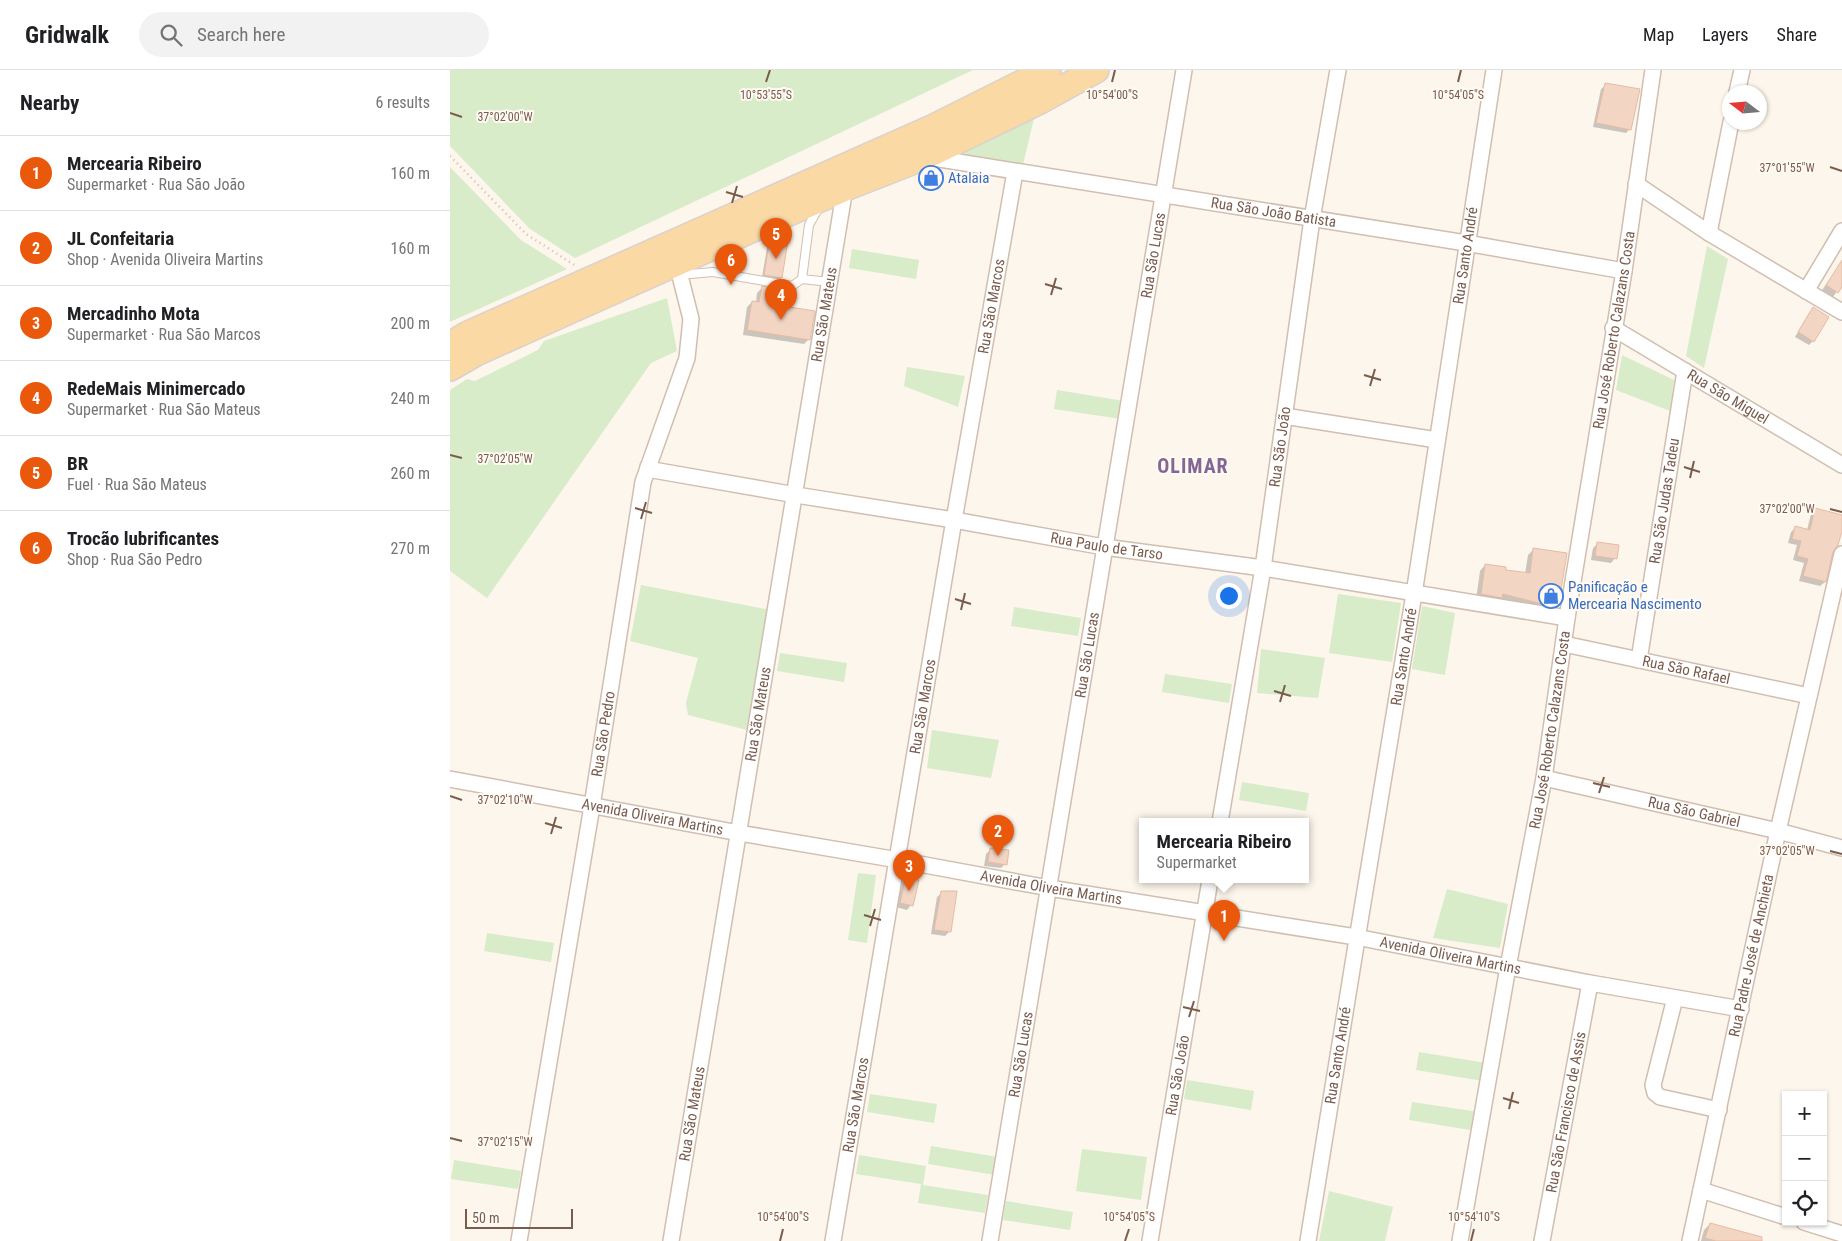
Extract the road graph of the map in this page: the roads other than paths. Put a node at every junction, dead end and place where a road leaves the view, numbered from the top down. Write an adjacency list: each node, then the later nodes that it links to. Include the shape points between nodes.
1 (1048, 70): 26 (main road, via 934,128 665,246)
2 (1096, 70): 10 (main road)
3 (1184, 70): 14 (street, Rua São Lucas)
4 (1338, 70): 15 (street, Rua São João)
5 (1494, 70): 18 (street, Rua Santo André)
6 (1653, 70): 12 (street, Rua José Roberto Calazans Costa)
7 (1742, 70): 8 (street)
8 (1739, 85)
9 (1729, 130): 17 (street)
10 (924, 157): 11 (street, Rua São João Batista); 13 (main road)
11 (1015, 172): 14 (street, Rua São João Batista); 33 (street, Rua São Marcos)
12 (1636, 184): 17 (street); 19 (street, Rua José Roberto Calazans Costa)
13 (835, 193): 20 (main road); 21 (lane, via 809,225); 22 (street, Rua São Mateus)
14 (1162, 196): 15 (street, Rua São João Batista); 34 (street, Rua São Lucas)
15 (1312, 219): 18 (street, Rua São João Batista); 28 (street, Rua São João)
16 (1842, 230): 23 (street)
17 (1709, 233): 23 (street)
18 (1466, 243): 19 (street, Rua São João Batista); 29 (street, Rua Santo André)
19 (1624, 270): 25 (street, Rua José Roberto Calazans Costa)
20 (673, 273): 21 (lane, via 713,272 792,286); 26 (main road, via 639,280); 31 (street, Rua São Pedro, via 691,319 687,358)
21 (802, 279): 22 (lane)
22 (830, 282): 32 (street, Rua São Mateus)
23 (1806, 291): 24 (street)
24 (1842, 312)
25 (1613, 328): 27 (street, Rua São Miguel); 38 (street, Rua José Roberto Calazans Costa)
26 (458, 352)
27 (1685, 371): 30 (street, Rua São Miguel); 40 (street, Rua São Judas Tadeu)
28 (1284, 416): 29 (street); 36 (street, Rua São João)
29 (1437, 440): 37 (street, Rua Santo André)
30 (1842, 465)
31 (648, 467): 32 (street, Rua Paulo de Tarso); 44 (street, Rua São Pedro)
32 (796, 495): 33 (street, Rua Paulo de Tarso); 47 (street, Rua São Mateus)
33 (954, 520): 34 (street, Rua Paulo de Tarso); 49 (street, Rua São Marcos)
34 (1104, 547): 36 (street, Rua Paulo de Tarso); 51 (street, Rua São Lucas)
35 (1842, 554): 41 (street, Rua Padre José de Anchieta)
36 (1263, 568): 37 (street, Rua Paulo de Tarso); 45 (street, Rua São João)
37 (1414, 593): 38 (street, Rua Paulo de Tarso); 53 (street, Rua Santo André)
38 (1567, 618): 39 (street, Rua José Roberto Calazans Costa)
39 (1564, 644): 40 (street, Rua São Rafael); 42 (street, Rua José Roberto Calazans Costa)
40 (1639, 660): 41 (street, Rua São Rafael)
41 (1809, 696): 46 (street, Rua Padre José de Anchieta)
42 (1544, 778): 46 (street, Rua São Gabriel); 54 (street, Rua José Roberto Calazans Costa)
43 (450, 779): 44 (street, Avenida Oliveira Martins)
44 (592, 806): 47 (street, Avenida Oliveira Martins); 63 (street, Rua São Pedro)
45 (1221, 818)
46 (1778, 831): 48 (street, Rua São Gabriel); 57 (street, Rua Padre José de Anchieta)
47 (739, 833): 49 (street, Avenida Oliveira Martins); 64 (street, Rua São Mateus)
48 (1842, 848)
49 (898, 860): 51 (street, Avenida Oliveira Martins); 65 (street, Rua São Marcos)
50 (1209, 883): 52 (street, Rua São João)
51 (1049, 888): 52 (street, Avenida Oliveira Martins); 66 (street, Rua São Lucas)
52 (1204, 913): 53 (street, Avenida Oliveira Martins); 67 (street, Rua São João)
53 (1356, 937): 54 (street, Avenida Oliveira Martins); 68 (street, Rua Santo André)
54 (1508, 967): 55 (street, Avenida Oliveira Martins); 69 (street, Rua José Roberto Calazans Costa)
55 (1590, 983): 56 (street, Avenida Oliveira Martins); 70 (street, Rua São Francisco de Assis)
56 (1675, 998): 57 (street, Avenida Oliveira Martins); 58 (street, via 1653,1085 1655,1093 1660,1097)
57 (1741, 1009): 58 (street, Rua Padre José de Anchieta)
58 (1719, 1110): 59 (street, Rua Padre José de Anchieta)
59 (1701, 1190): 60 (street); 71 (street, Rua Padre José de Anchieta)
60 (1782, 1216)
61 (1817, 1226): 62 (street)
62 (1842, 1234)
63 (519, 1241)
64 (672, 1241)
65 (833, 1241)
66 (990, 1241)
67 (1150, 1241)
68 (1308, 1241)
69 (1460, 1241)
70 (1542, 1241)
71 (1690, 1241)

